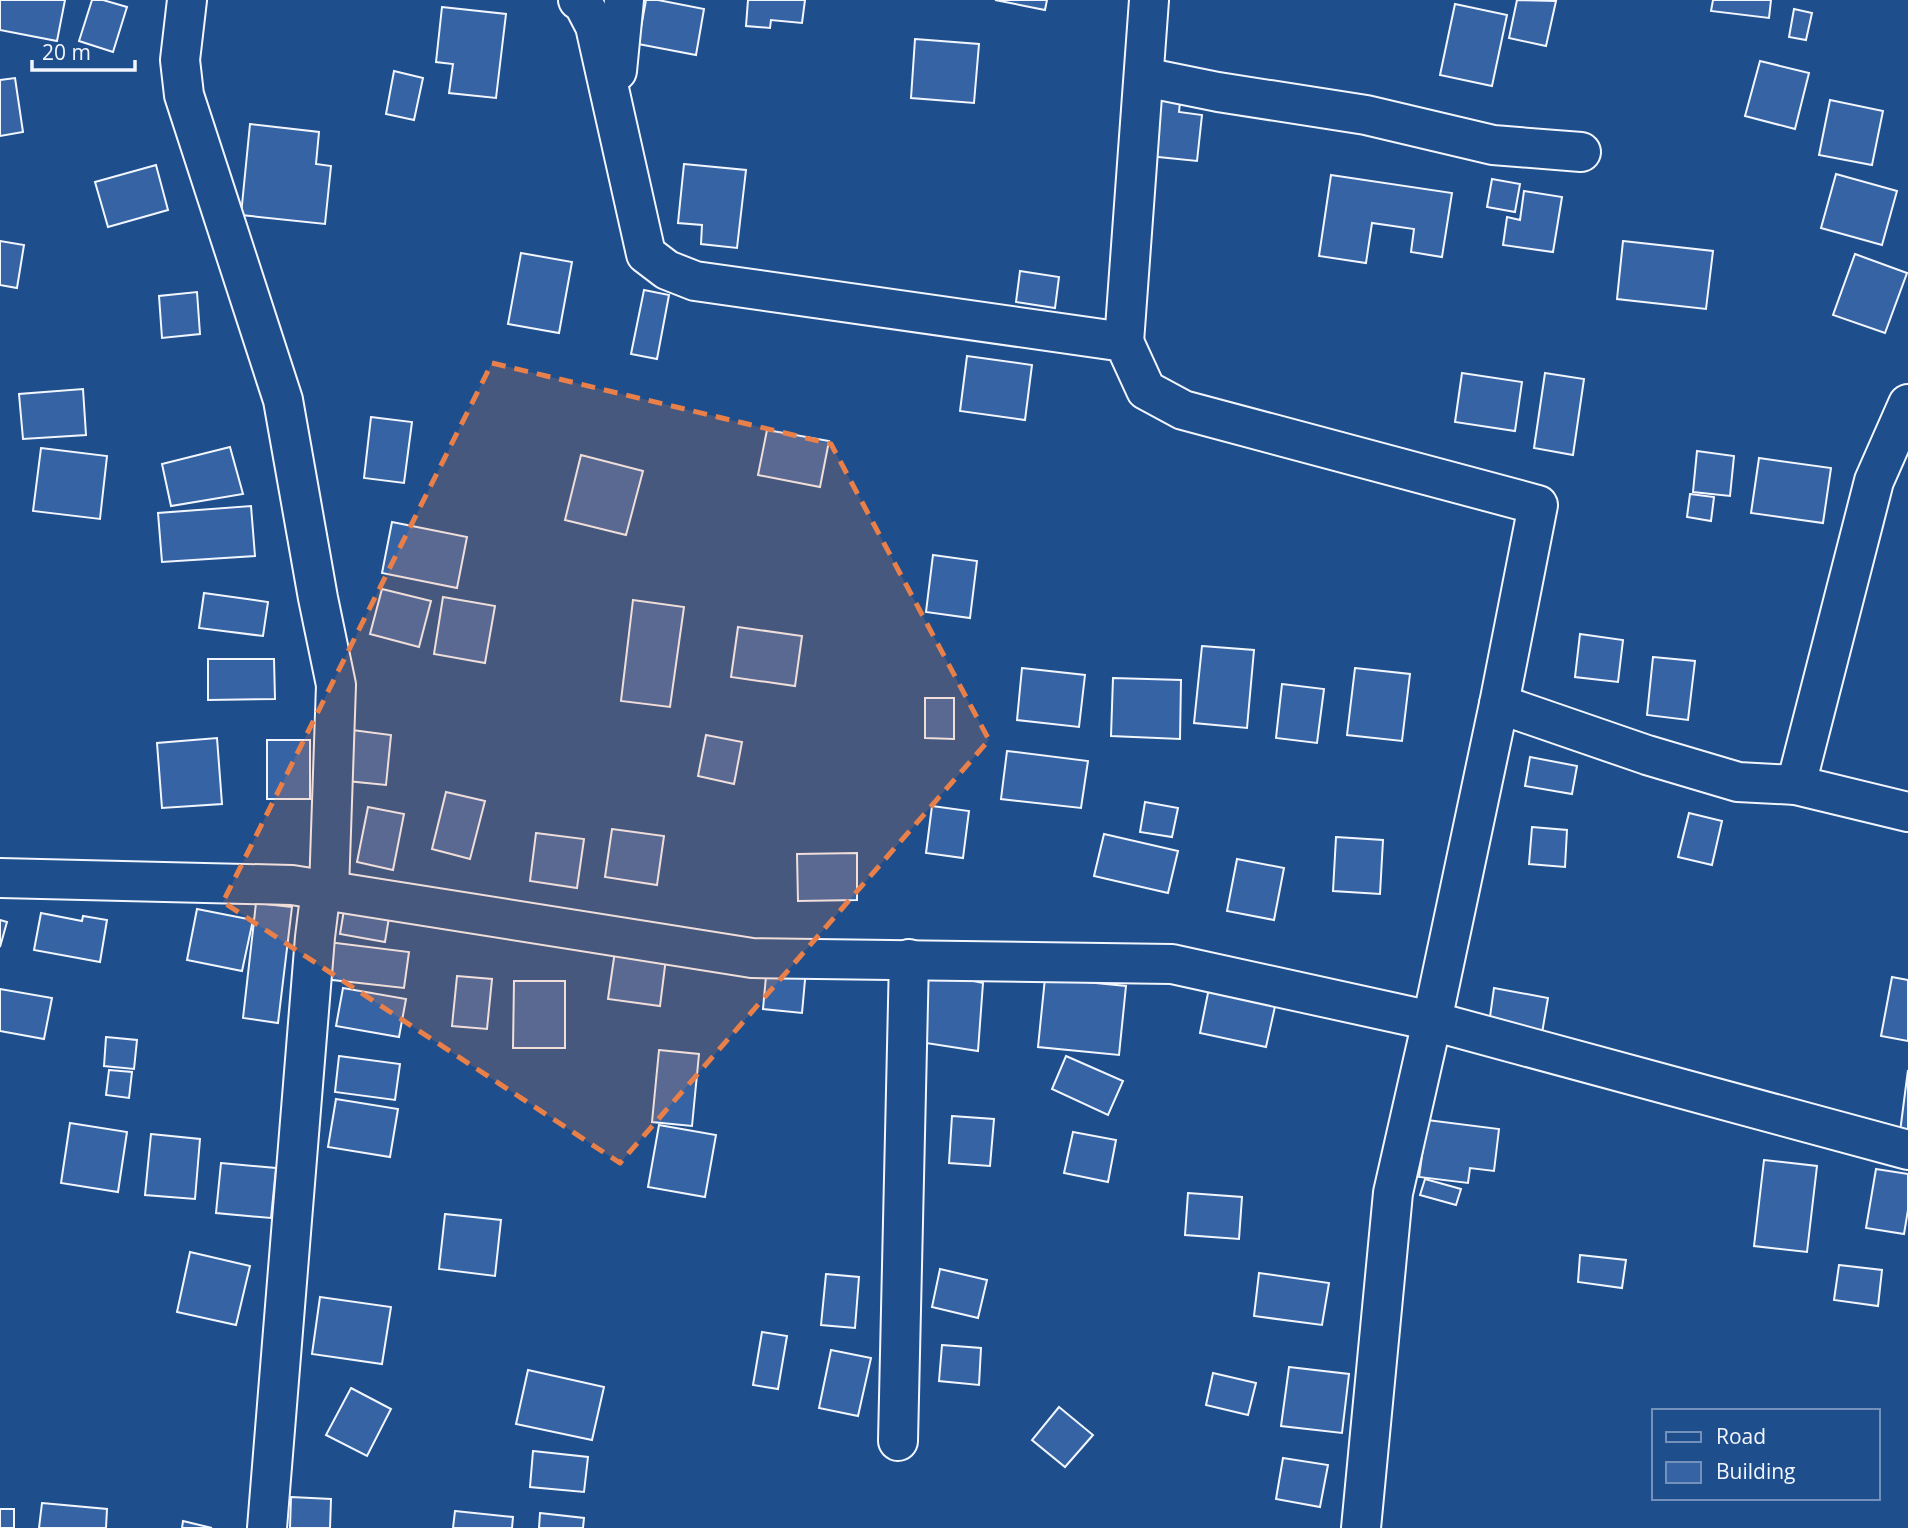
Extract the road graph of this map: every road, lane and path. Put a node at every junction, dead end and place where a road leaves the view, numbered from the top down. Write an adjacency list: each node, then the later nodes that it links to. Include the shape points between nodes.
1 (187, 0): 14 (street, via 180,60 184,95 283,400 336,685)
2 (578, 0): 6 (street, via 596,26)
3 (624, 0): 6 (street)
4 (1149, 0): 5 (street)
5 (1144, 77): 7 (street, via 1366,115 1493,145); 8 (street)
6 (614, 108): 8 (street, via 646,254 667,270 695,281)
7 (1581, 152)
8 (1124, 342): 10 (street, via 1146,390 1183,410 1538,505)
9 (1908, 404): 11 (street, via 1874,481)
10 (1499, 704): 11 (street, via 1738,782); 16 (street)
11 (1796, 785): 12 (street)
12 (1908, 812)
13 (0, 878): 14 (street, via 292,885)
14 (325, 890): 15 (street, via 752,958); 19 (street, via 315,937)
15 (909, 960): 16 (street, via 1172,964); 18 (street)
16 (1432, 1021): 17 (street); 20 (street, via 1393,1193)
17 (1908, 1150)
18 (898, 1441)
19 (267, 1528)
20 (1361, 1528)

